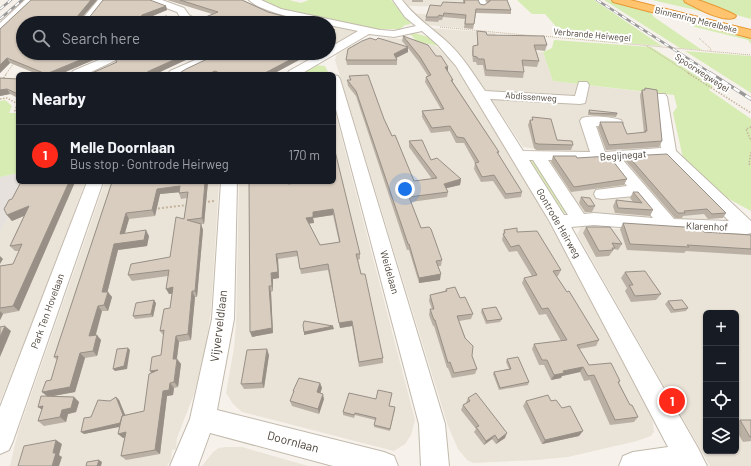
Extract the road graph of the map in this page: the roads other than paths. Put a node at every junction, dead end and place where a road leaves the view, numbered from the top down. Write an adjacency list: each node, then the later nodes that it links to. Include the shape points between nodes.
1 (30, 0): 17 (street)
2 (153, 0): 10 (street)
3 (253, 0): 14 (street, via 278,11)
4 (397, 0): 18 (street, Gontrode Heirweg, via 405,12)
5 (617, 0): 22 (highway, Binnenring Merelbeke)
6 (626, 0): 19 (highway)
7 (642, 0): 15 (highway)
8 (689, 0): 15 (highway)
9 (101, 2): 12 (street)
10 (182, 12): 11 (street); 13 (street)
11 (167, 15)
12 (90, 16)
13 (198, 16)
14 (300, 16)
15 (746, 22)
16 (336, 23): 20 (street)
17 (0, 28)
18 (423, 28): 21 (street, via 398,33); 35 (street, Gontrode Heirweg, via 442,43)
19 (751, 29)
20 (368, 30): 21 (street); 23 (street)
21 (380, 33): 23 (street)
22 (751, 34)
23 (353, 40): 24 (street)
24 (336, 49)
25 (108, 60): 29 (street)
26 (205, 60): 30 (street)
27 (317, 60): 31 (street)
28 (326, 60): 32 (street)
29 (81, 72)
30 (178, 72)
31 (296, 72)
32 (331, 72)
33 (583, 85): 35 (street, Abdissenweg, via 580,106 497,94)
34 (336, 86): 53 (street, Weidelaan, via 432,424)
35 (482, 95): 39 (street, Gontrode Heirweg)
36 (661, 97): 38 (street)
37 (616, 123): 40 (street, via 587,121)
38 (670, 152): 40 (street, Begijnegat); 47 (street, Klarenhof, via 747,228)
39 (529, 155): 40 (street, Begijnegat); 45 (street, Gontrode Heirweg); 46 (street, Gontrode Heirweg)
40 (605, 156): 42 (street)
41 (94, 184): 49 (street, Park Ten Hovelaan)
42 (640, 190): 44 (street); 47 (street)
43 (229, 191): 48 (street, Vijverveldlaan, via 223,319)
44 (602, 194)
45 (579, 219): 46 (street, Klarenhof); 47 (street, Klarenhof)
46 (559, 222): 50 (street, Gontrode Heirweg)
47 (669, 225)
48 (203, 419): 51 (street, Vijverveldlaan); 52 (street, Doornlaan)
49 (0, 440)
50 (691, 461): 54 (street)
51 (184, 466)
52 (384, 466)
53 (435, 466)
54 (633, 466)

